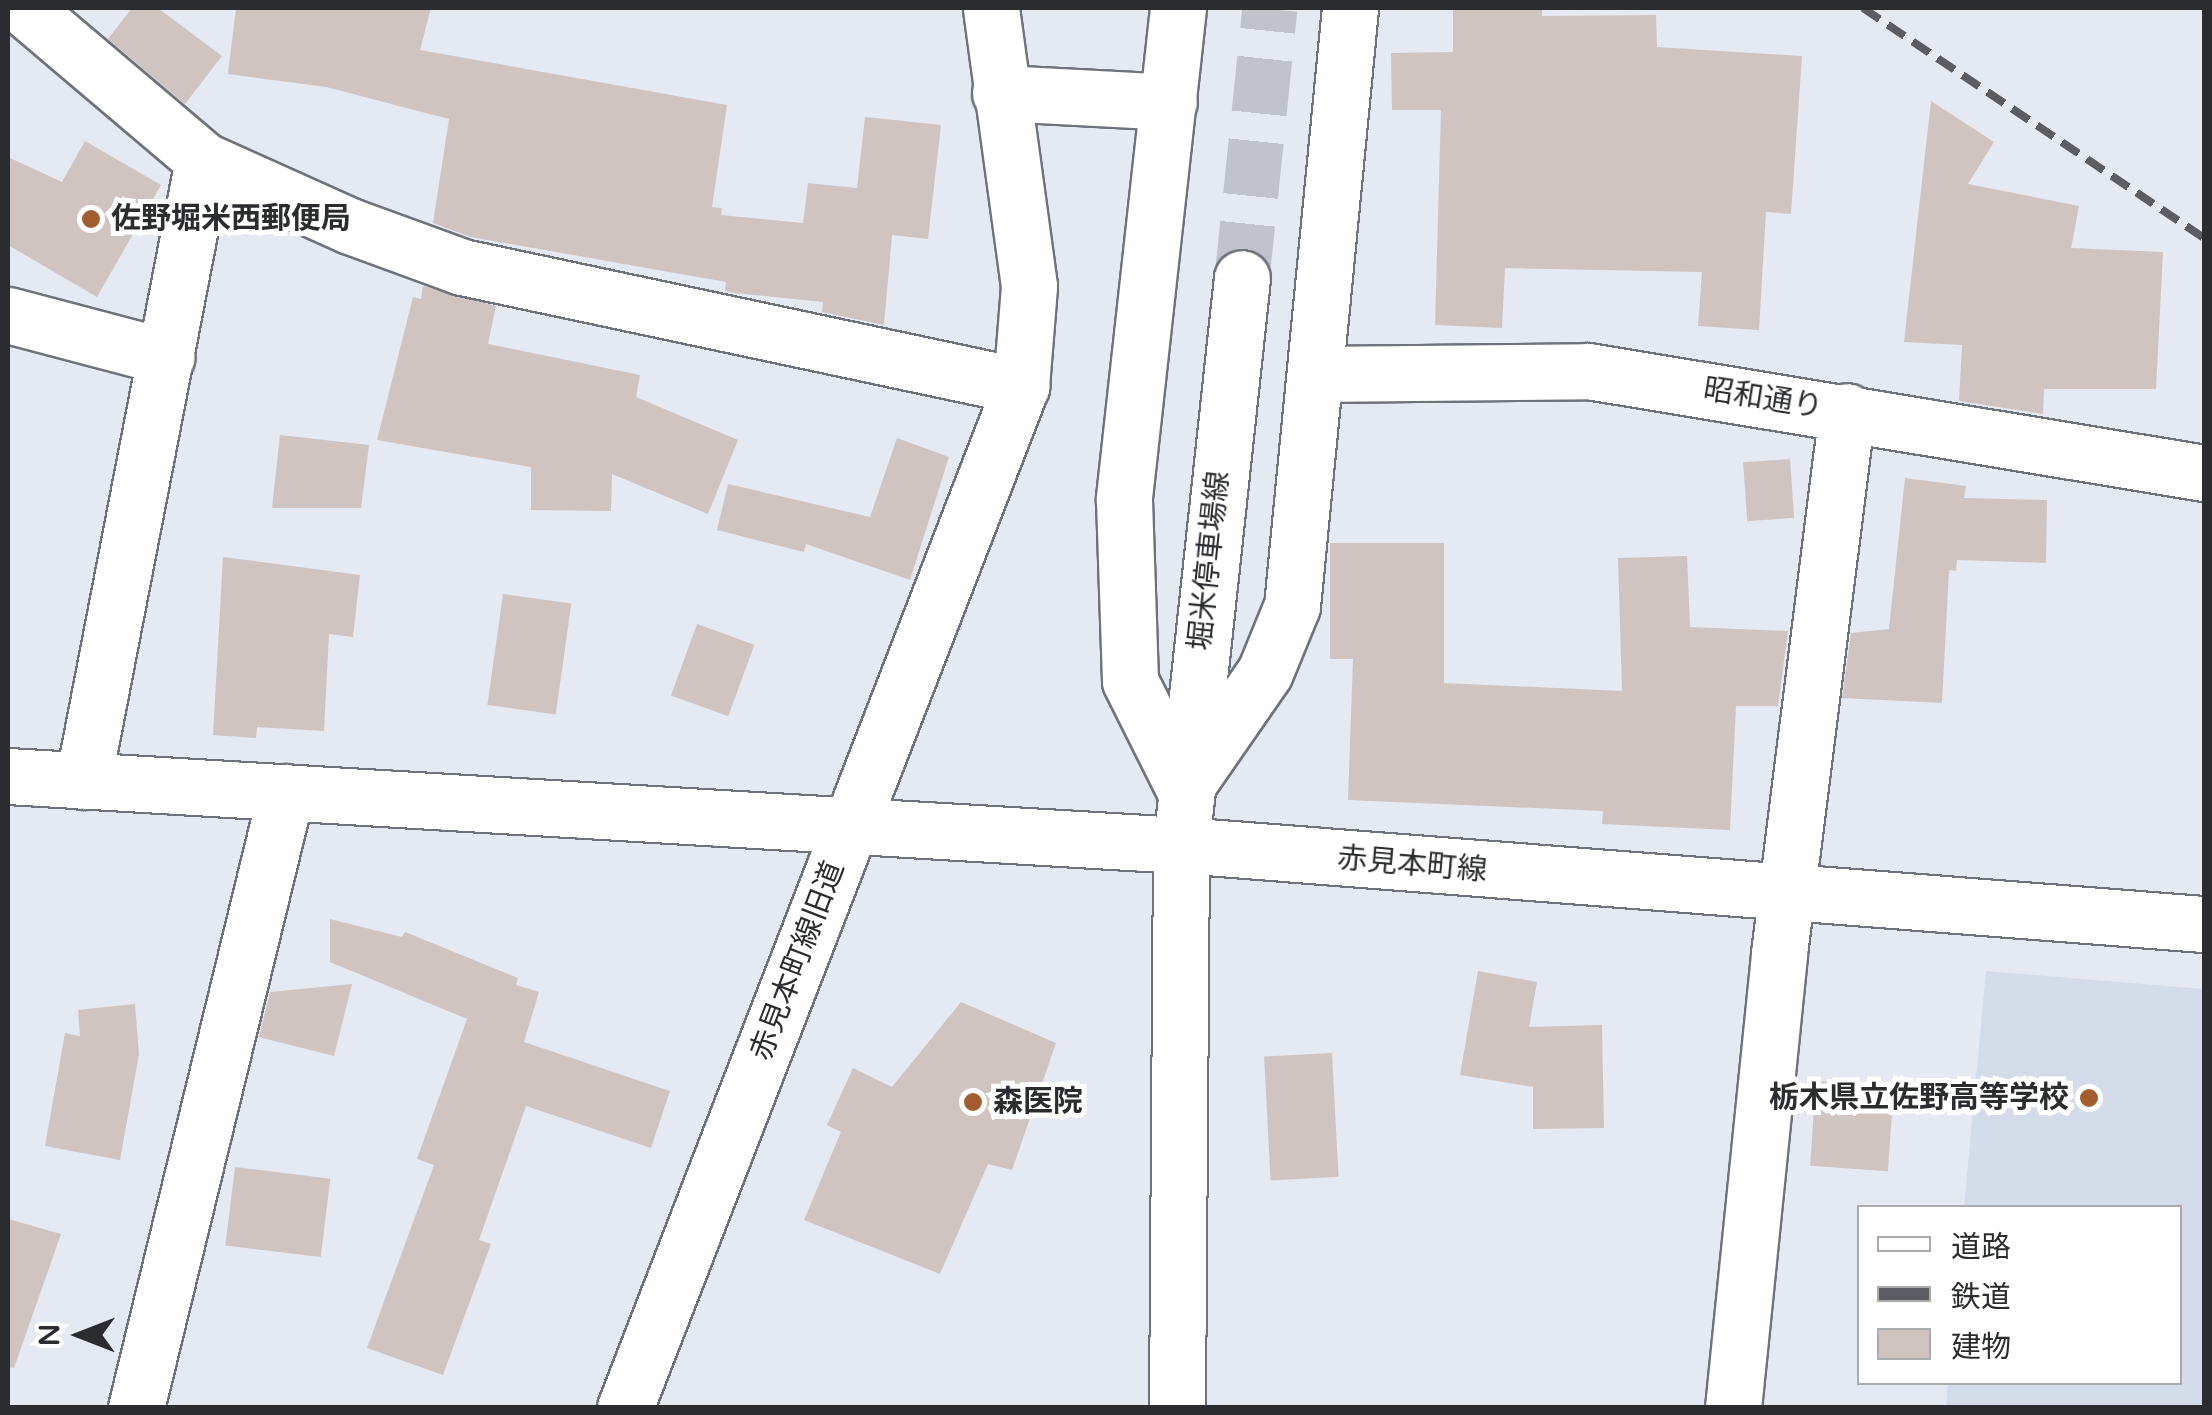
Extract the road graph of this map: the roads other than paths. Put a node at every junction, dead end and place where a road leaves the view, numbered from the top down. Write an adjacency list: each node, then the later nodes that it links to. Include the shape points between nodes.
1 (24, 8): 7 (street)
2 (992, 8): 5 (street)
3 (1178, 8): 6 (street)
4 (1350, 8): 11 (street)
5 (1000, 93): 6 (street); 12 (street, via 1029,286)
6 (1169, 102): 17 (street, via 1124,500 1130,680)
7 (203, 160): 10 (street); 12 (street, via 462,267)
8 (1242, 278): 17 (street, 堀米停車場線)
9 (8, 315): 10 (street)
10 (168, 357): 16 (street)
11 (1318, 374): 13 (street, 昭和通り, via 1588,372); 17 (street, via 1292,606 1265,672)
12 (1021, 386): 19 (street)
13 (1847, 412): 14 (street, 昭和通り); 21 (street)
14 (2204, 473)
15 (8, 776): 16 (street)
16 (83, 781): 18 (street)
17 (1184, 789): 20 (street, 堀米停車場線)
18 (286, 792): 19 (street); 23 (street)
19 (851, 822): 20 (street, 赤見本町線旧道); 24 (street, 赤見本町線旧道)
20 (1181, 845): 21 (street, 赤見本町線); 25 (street)
21 (1787, 896): 22 (street, 赤見本町線); 26 (street)
22 (2204, 924)
23 (136, 1408)
24 (626, 1408)
25 (1177, 1408)
26 (1733, 1408)

